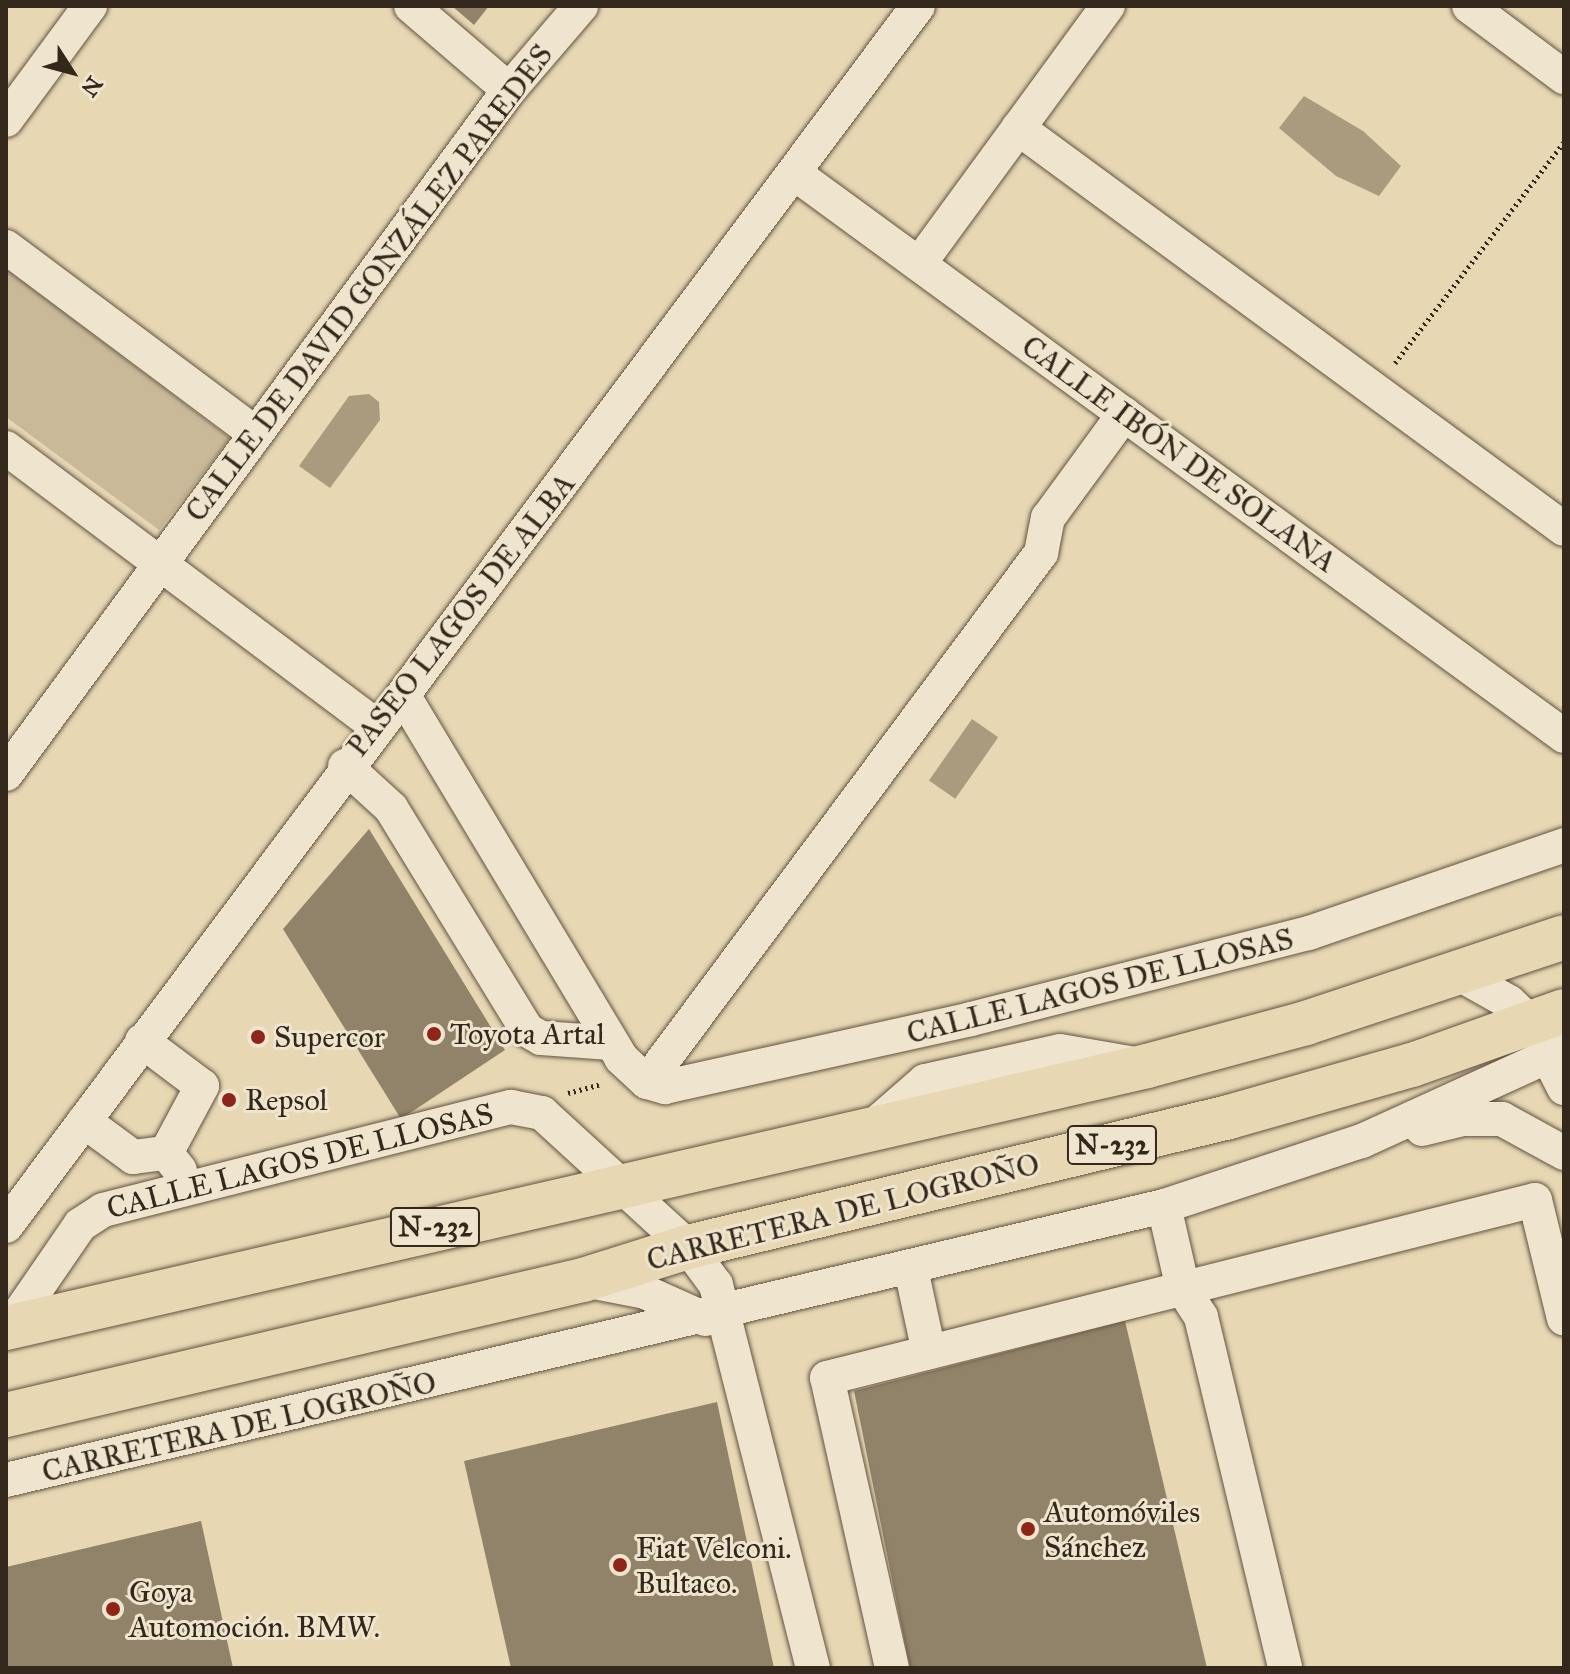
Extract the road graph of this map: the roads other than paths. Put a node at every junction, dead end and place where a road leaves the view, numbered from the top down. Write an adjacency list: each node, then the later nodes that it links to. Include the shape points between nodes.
1 (90, 6): 9 (street)
2 (411, 6): 8 (street)
3 (581, 6): 8 (street, CALLE DE DAVID GONZÁLEZ PAREDES)
4 (918, 6): 11 (street, PASEO LAGOS DE ALBA)
5 (1108, 6): 10 (street)
6 (1469, 6): 7 (street)
7 (1564, 77)
8 (509, 90): 15 (street, CALLE DE DAVID GONZÁLEZ PAREDES)
9 (6, 120)
10 (1018, 128): 13 (street); 17 (street)
11 (794, 173): 13 (street, CALLE IBÓN DE SOLANA); 19 (street, PASEO LAGOS DE ALBA)
12 (6, 247): 15 (street)
13 (919, 264): 14 (street, CALLE IBÓN DE SOLANA)
14 (1124, 414): 21 (street, CALLE IBÓN DE SOLANA); 30 (street, via 1048,518 1041,553)
15 (255, 433): 18 (street, CALLE DE DAVID GONZÁLEZ PAREDES)
16 (6, 448): 18 (street)
17 (1564, 529)
18 (160, 562): 20 (street); 23 (street, CALLE DE DAVID GONZÁLEZ PAREDES)
19 (405, 698): 20 (street, PASEO LAGOS DE ALBA); 28 (street)
20 (378, 727): 22 (street, PASEO LAGOS DE ALBA)
21 (1564, 736)
22 (345, 766): 27 (street, PASEO LAGOS DE ALBA); 28 (street, via 391,808 527,1030 541,1038)
23 (6, 774)
24 (1564, 845): 30 (street, CALLE LAGOS DE LLOSAS, via 1374,914 1159,973 681,1087)
25 (1564, 937): 26 (highway, N-232)
26 (1459, 974): 29 (street, via 1509,1002); 35 (highway, N-232, via 1147,1066)
27 (142, 1041): 31 (street, PASEO LAGOS DE ALBA); 33 (street, via 202,1086)
28 (611, 1043): 30 (street)
29 (1555, 1046): 32 (street, CARRETERA DE LOGROÑO); 39 (highway, CARRETERA DE LOGROÑO / N-232, via 1229,1117)
30 (639, 1076)
31 (84, 1121): 33 (street, via 133,1157); 38 (street, PASEO LAGOS DE ALBA)
32 (1362, 1141): 34 (street, via 1481,1117 1515,1123); 37 (street, CARRETERA DE LOGROÑO)
33 (166, 1153): 36 (street)
34 (1564, 1153)
35 (616, 1185): 36 (street, CALLE LAGOS DE LLOSAS, via 561,1126 528,1107 511,1107); 39 (street, CALLE LAGOS DE LLOSAS); 45 (highway, N-232)
36 (193, 1187): 45 (street, CALLE LAGOS DE LLOSAS, via 92,1215 48,1266)
37 (1164, 1206): 40 (street, CARRETERA DE LOGROÑO); 42 (street)
38 (6, 1226)
39 (688, 1247): 41 (highway, CARRETERA DE LOGROÑO / N-232); 43 (street, CALLE LAGOS DE LLOSAS, via 716,1285)
40 (911, 1269): 43 (street, CARRETERA DE LOGROÑO); 46 (street)
41 (583, 1280): 43 (street, CARRETERA DE LOGROÑO, via 645,1292); 47 (highway, CARRETERA DE LOGROÑO / N-232)
42 (1183, 1289): 44 (street, via 1535,1200); 46 (street); 51 (street, via 1201,1317)
43 (714, 1317): 48 (street, CARRETERA DE LOGROÑO); 49 (street, CALLE LAGOS DE LLOSAS)
44 (1564, 1319)
45 (8, 1327)
46 (929, 1352): 50 (street, via 827,1378)
47 (6, 1415)
48 (6, 1480)
49 (813, 1668)
50 (892, 1668)
51 (1285, 1668)

